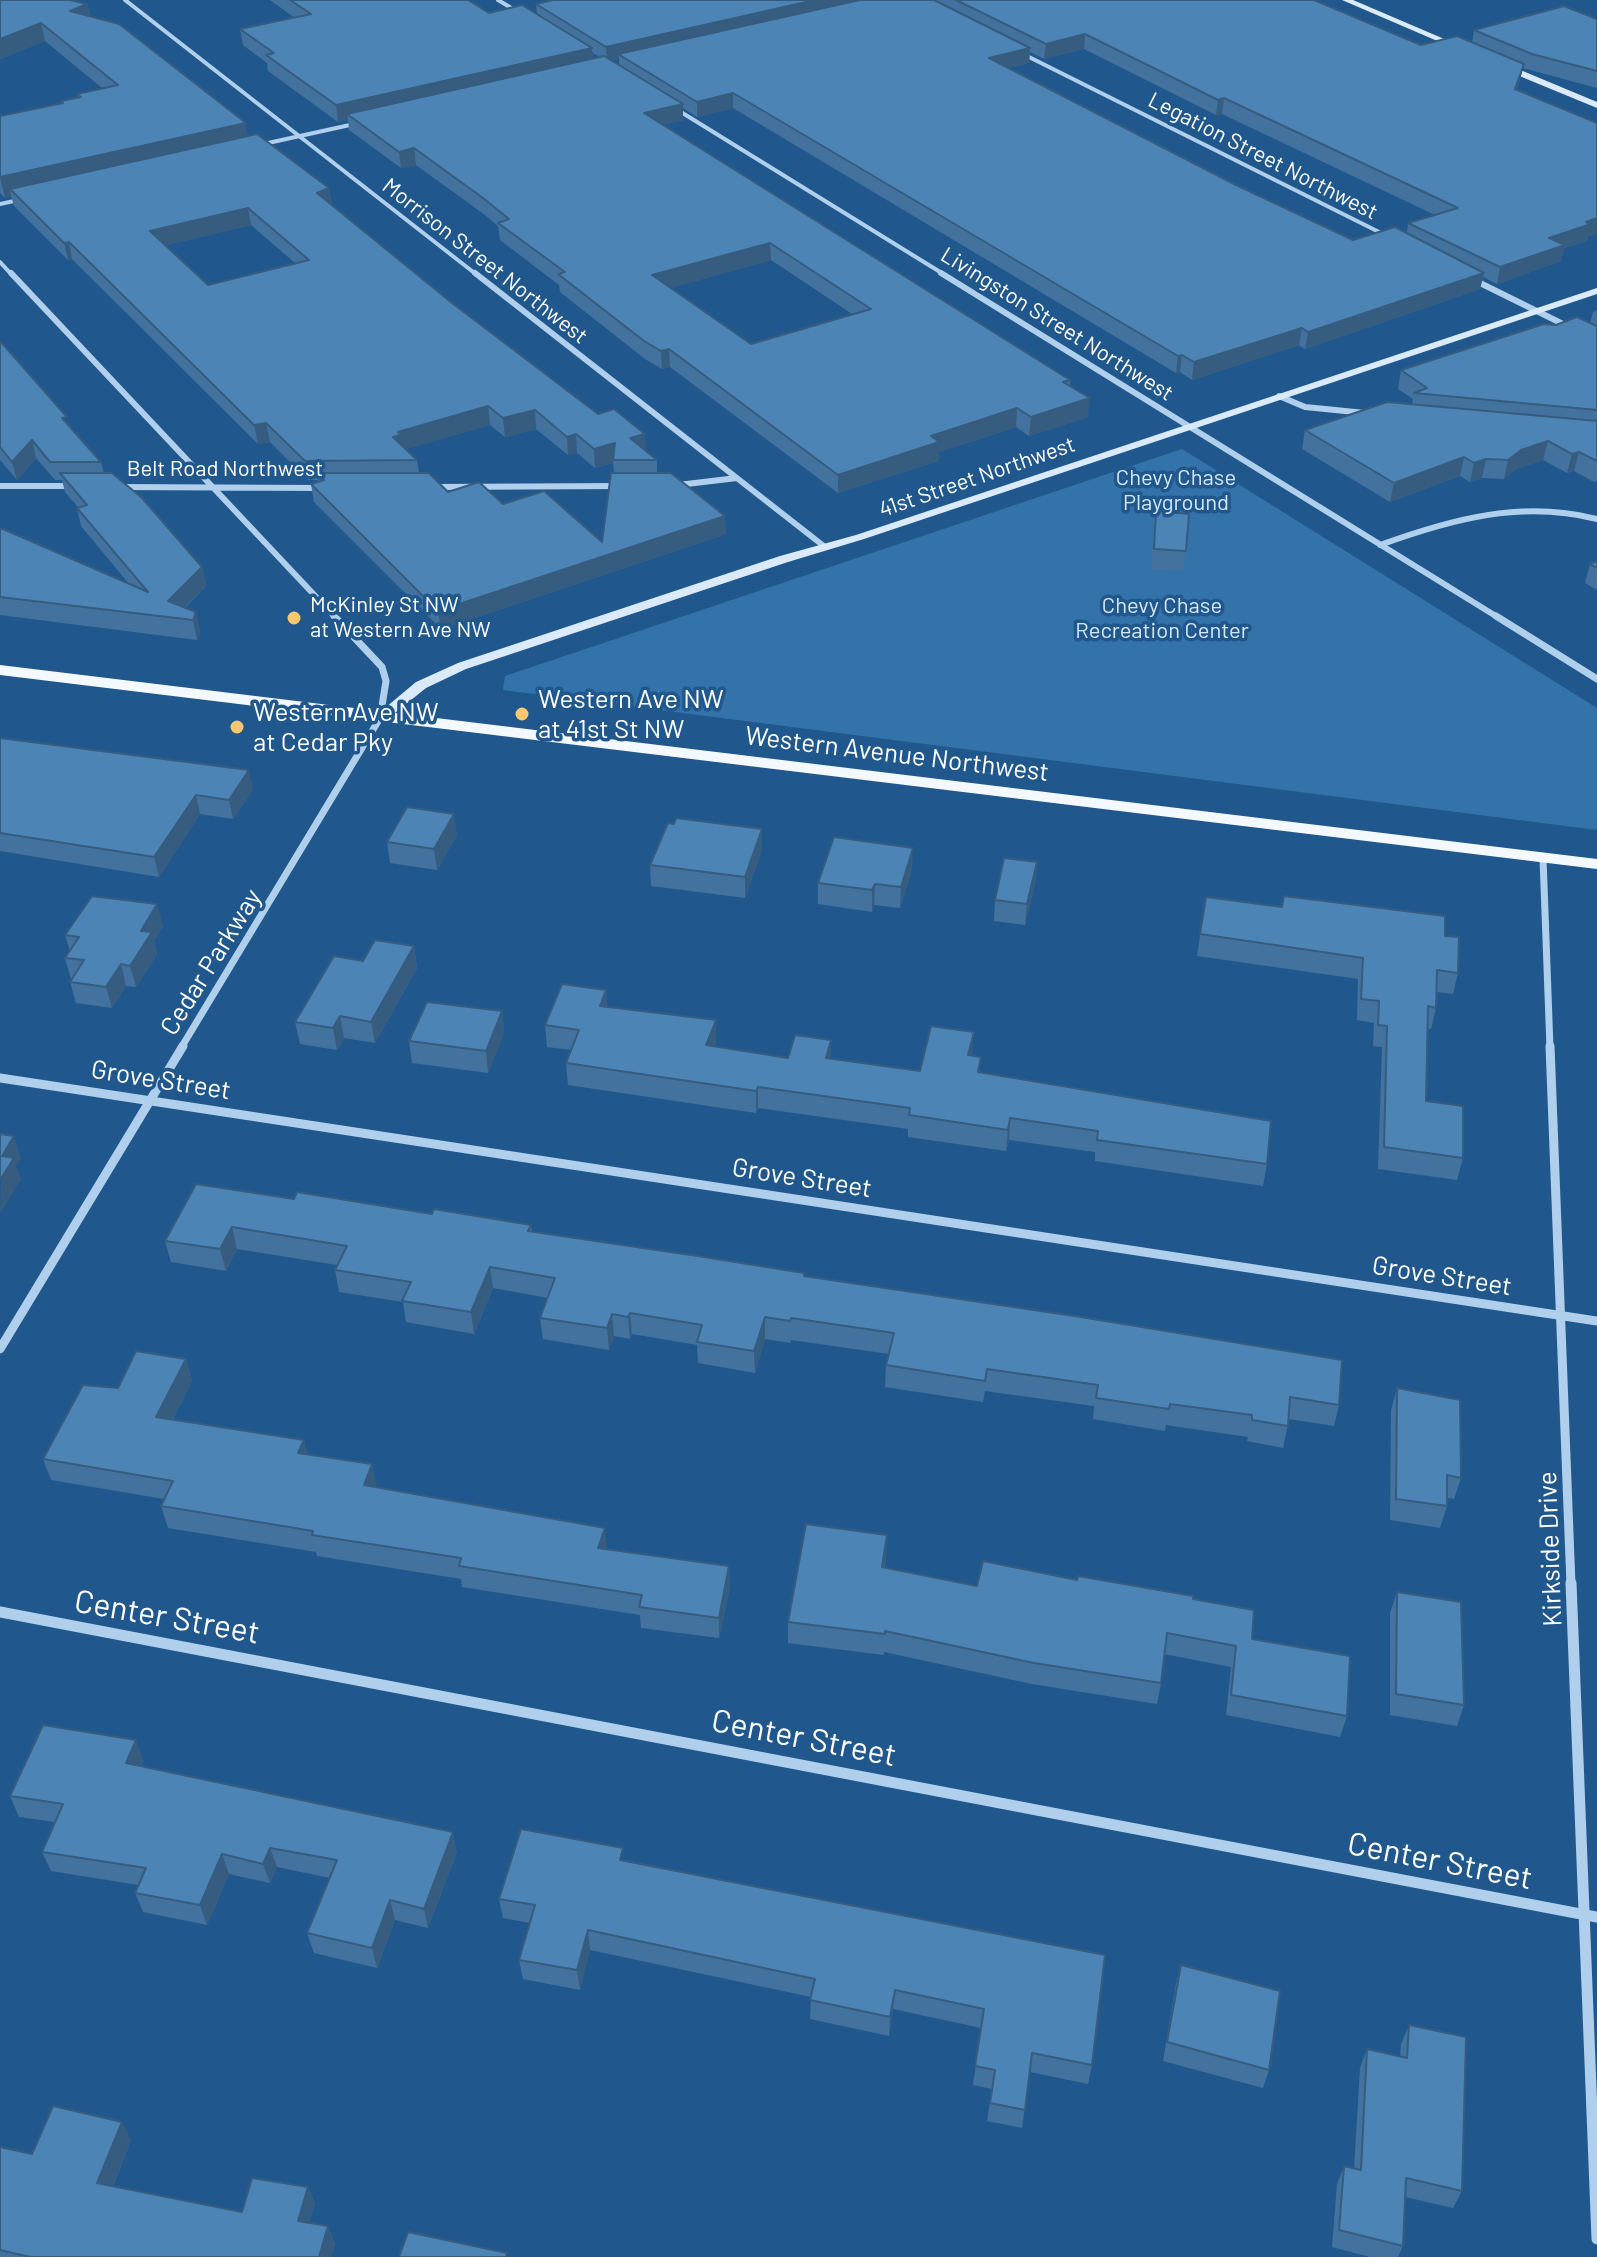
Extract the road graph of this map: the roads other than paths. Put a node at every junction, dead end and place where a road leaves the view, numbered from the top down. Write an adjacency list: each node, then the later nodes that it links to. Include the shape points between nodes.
1 (125, 0): 11 (street, Morrison Street Northwest)
2 (498, 0): 4 (street)
3 (1346, 0): 6 (main road)
4 (521, 14)
5 (1011, 48): 15 (street, Legation Street Northwest)
6 (1464, 50)
7 (1494, 62): 9 (main road)
8 (665, 103): 23 (street, Livingston Street Northwest)
9 (1597, 105)
10 (365, 121): 11 (street)
11 (299, 136): 12 (street); 24 (street, Morrison Street Northwest)
12 (255, 146)
13 (30, 197): 14 (street)
14 (0, 204)
15 (1396, 241)
16 (0, 262): 31 (street)
17 (1462, 274): 19 (street)
18 (1597, 291): 19 (main road, 41st Street Northwest)
19 (1537, 312): 20 (street); 21 (main road, 41st Street Northwest)
20 (1578, 332)
21 (1279, 396): 22 (street, via 1305,407); 23 (main road, 41st Street Northwest)
22 (1376, 414)
23 (1188, 427): 34 (street, Livingston Street Northwest); 35 (main road, 41st Street Northwest)
24 (737, 478): 26 (street); 35 (street, Morrison Street Northwest)
25 (636, 485): 30 (street)
26 (667, 485)
27 (0, 486): 28 (street)
28 (78, 487)
29 (110, 487): 31 (street, Belt Road Northwest)
30 (422, 487)
31 (215, 488): 32 (street, Belt Road Northwest); 38 (street, via 382,667 386,681)
32 (331, 488)
33 (1597, 519): 34 (street, via 1507,510 1453,519)
34 (1380, 545): 37 (street, Livingston Street Northwest)
35 (825, 547): 38 (main road, 41st Street Northwest, via 452,670 421,685)
36 (0, 670): 38 (main road, Western Avenue Northwest)
37 (1597, 679)
38 (380, 718): 39 (main road, Western Avenue Northwest); 42 (street, Cedar Parkway)
39 (1543, 858): 40 (main road, Western Avenue Northwest); 43 (street, Kirkside Drive)
40 (1597, 864)
41 (0, 1078): 42 (street, Grove Street)
42 (149, 1101): 43 (street, Grove Street); 45 (street, Cedar Parkway)
43 (1563, 1316): 44 (street, Grove Street); 47 (street, Kirkside Drive)
44 (1597, 1321)
45 (0, 1349)
46 (0, 1612): 47 (street, Center Street)
47 (1591, 1916): 48 (street, Kirkside Drive)
48 (1597, 2239)

